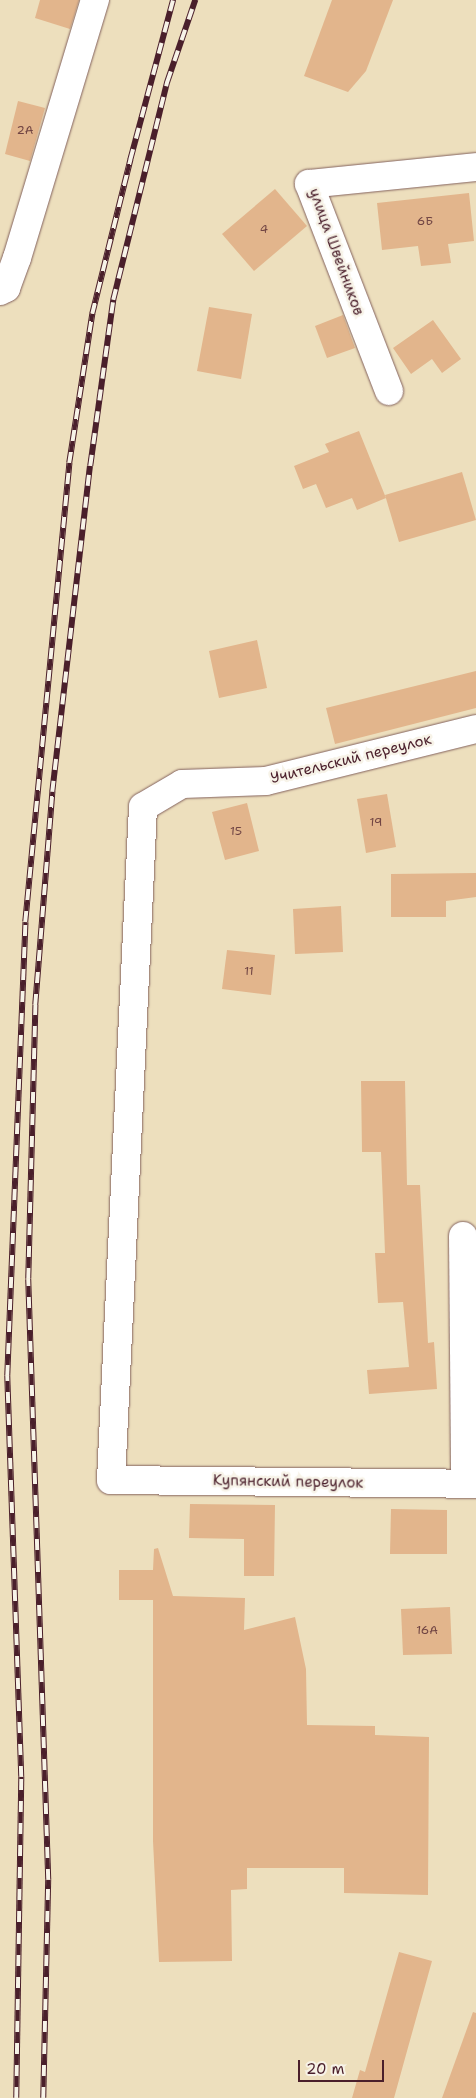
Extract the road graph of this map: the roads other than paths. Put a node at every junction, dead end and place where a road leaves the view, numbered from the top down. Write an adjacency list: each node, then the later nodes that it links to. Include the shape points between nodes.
1 (95, 0): 3 (street, via 17,258 6,288)
2 (476, 168): 4 (street, улица Швейников, via 309,184)
3 (0, 291)
4 (389, 391)
5 (476, 729): 7 (street, Учительский переулок, via 266,781 182,784 143,807)
6 (463, 1236): 8 (street, Купянский переулок)
7 (111, 1480): 8 (street, Купянский переулок)
8 (471, 1484)

